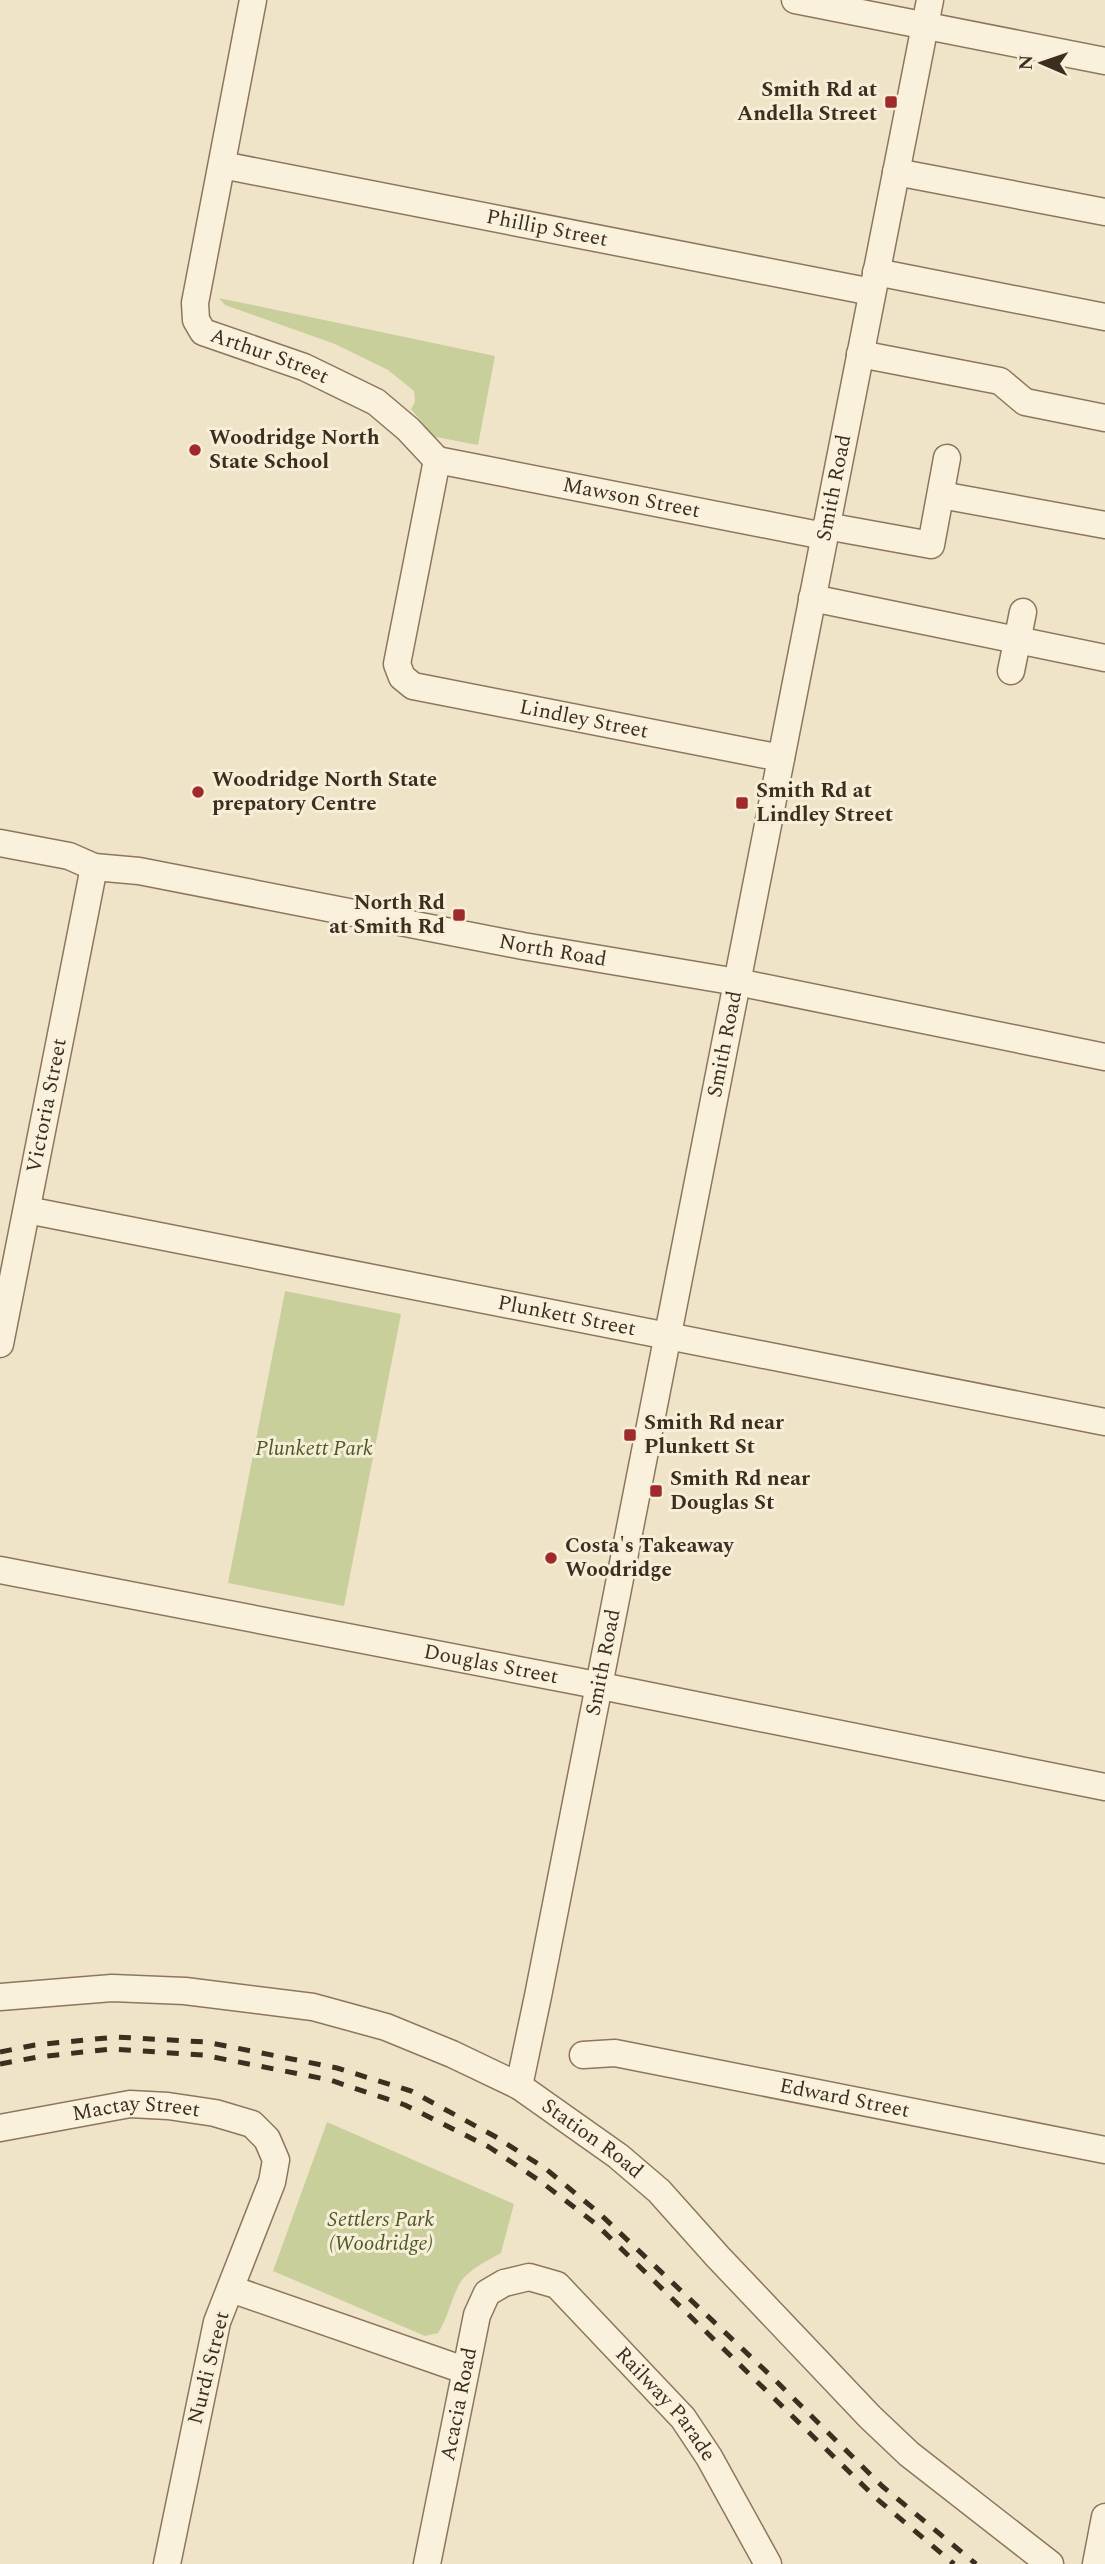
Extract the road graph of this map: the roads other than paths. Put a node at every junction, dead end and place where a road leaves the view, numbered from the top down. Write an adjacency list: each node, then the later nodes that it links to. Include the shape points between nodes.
1 (253, 0): 6 (street, Arthur Street)
2 (795, 0): 4 (street)
3 (930, 0): 4 (street, Smith Road)
4 (925, 26): 5 (street); 7 (street, Smith Road)
5 (1105, 61)
6 (222, 165): 9 (street, Phillip Street); 14 (street, Arthur Street, via 195,303 203,332 304,368 376,402)
7 (896, 172): 8 (street); 9 (street, Smith Road)
8 (1105, 212)
9 (874, 282): 10 (street, Phillip Street); 11 (street, Smith Road)
10 (1105, 317)
11 (860, 354): 12 (street, via 1000,381 1025,402); 17 (street, Smith Road)
12 (1105, 418)
13 (947, 458): 15 (street)
14 (437, 460): 17 (street, Mawson Street); 23 (street, Lindley Street, via 397,664 402,677 413,686)
15 (941, 495): 16 (street); 17 (street, Mawson Street, via 931,545)
16 (1105, 525)
17 (825, 531): 18 (street, Smith Road)
18 (812, 598): 20 (street); 23 (street, Smith Road)
19 (1023, 612): 20 (street)
20 (1017, 641): 21 (street); 22 (street)
21 (1105, 658)
22 (1011, 671)
23 (781, 758): 26 (street, Smith Road)
24 (0, 843): 25 (street, North Road, via 69,856)
25 (94, 867): 26 (street, North Road, via 139,871 523,946); 28 (street, Victoria Street)
26 (737, 982): 27 (street, North Road); 30 (street, Smith Road)
27 (1105, 1057)
28 (27, 1210): 29 (street, Victoria Street); 30 (street, Plunkett Street)
29 (9, 1253): 31 (street, Victoria Street)
30 (667, 1335): 32 (street, Plunkett Street); 34 (street, Smith Road)
31 (0, 1344)
32 (1105, 1422)
33 (0, 1570): 34 (street, Douglas Street)
34 (599, 1686): 35 (street, Douglas Street); 38 (street, Smith Road)
35 (1105, 1787)
36 (0, 1997): 38 (street, Station Road, via 112,1988 185,1991 313,2007 386,2027)
37 (583, 2055): 41 (street, Edward Street, via 615,2053)
38 (519, 2086): 49 (street, Station Road, via 659,2191 870,2417 909,2454)
39 (0, 2128): 40 (street, Mactay Street, via 130,2105 168,2106 252,2124)
40 (267, 2139): 43 (street, Nurdi Street, via 276,2160 272,2182)
41 (1105, 2150)
42 (529, 2277): 44 (street, Acacia Road, via 488,2293 477,2315); 48 (street, Railway Parade, via 557,2285 683,2418)
43 (231, 2289): 44 (street); 46 (street, Nurdi Street, via 217,2322)
44 (464, 2370): 47 (street, Acacia Road)
45 (1105, 2517): 50 (street)
46 (167, 2564)
47 (427, 2564)
48 (768, 2564)
49 (1050, 2564)
50 (1096, 2564)

